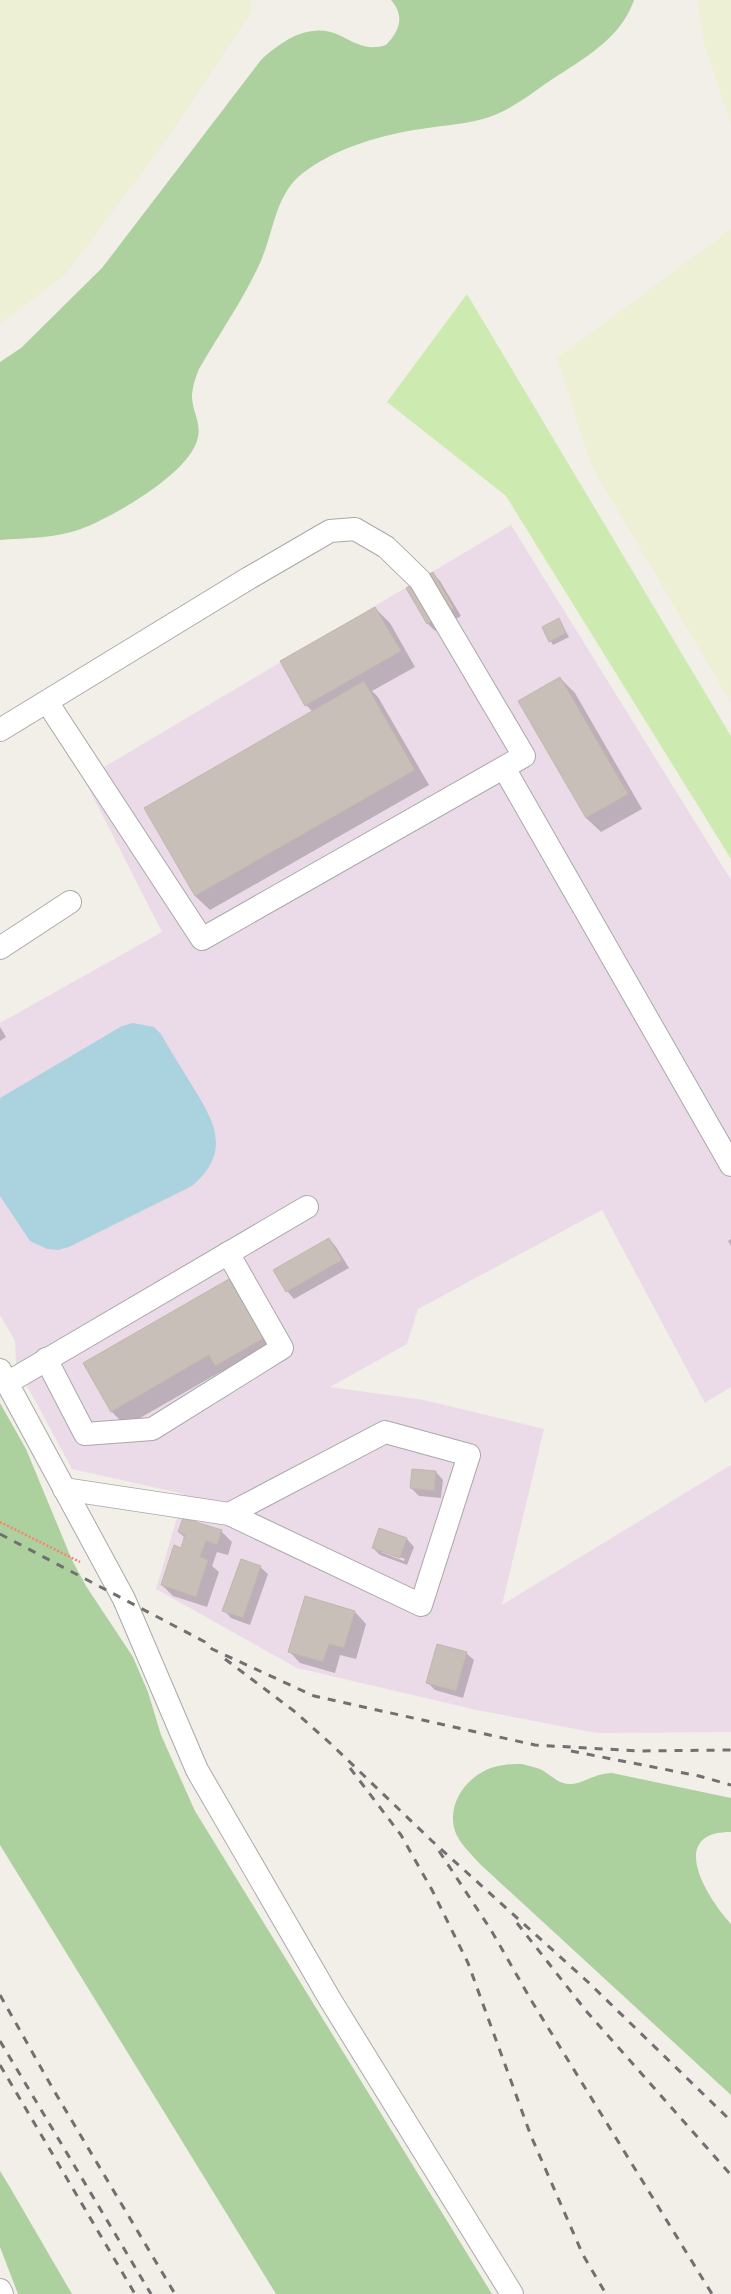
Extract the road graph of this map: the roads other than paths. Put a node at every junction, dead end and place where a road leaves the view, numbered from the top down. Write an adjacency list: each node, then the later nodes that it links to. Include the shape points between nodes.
1 (47, 702): 2 (street); 3 (street, via 202,939); 3 (street, via 330,531 355,529 386,547 420,580 524,756)
2 (0, 730)
3 (504, 768): 6 (street)
4 (70, 902): 5 (street)
5 (0, 948)
6 (731, 1165)
7 (307, 1207): 8 (street)
8 (228, 1254): 9 (street); 9 (street, via 282,1348 152,1429 85,1434)
9 (46, 1359): 10 (street)
10 (3, 1376): 11 (street)
11 (64, 1489): 12 (street); 15 (street, via 124,1599 197,1770 331,2001)
12 (229, 1514): 12 (street, via 421,1605 468,1455 385,1432)
13 (0, 2290): 14 (street)
14 (2, 2294)
15 (512, 2294)

